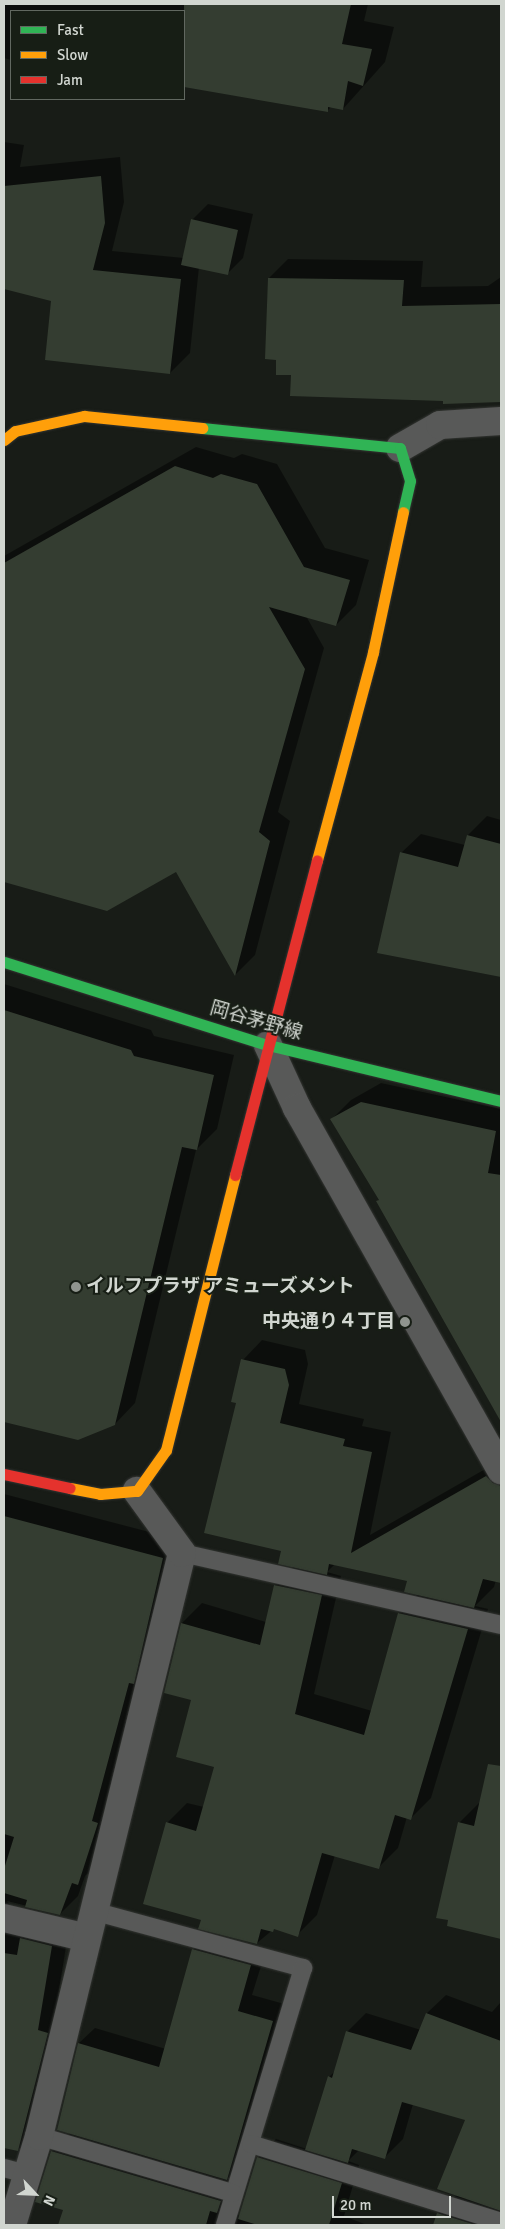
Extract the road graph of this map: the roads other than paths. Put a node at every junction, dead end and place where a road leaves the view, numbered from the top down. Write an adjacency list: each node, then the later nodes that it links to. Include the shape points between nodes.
1 (501, 421): 3 (street, via 440,425)
2 (4, 440): 3 (street, via 15,431 84,416)
3 (400, 448): 5 (street, via 410,481 375,642)
4 (4, 962): 5 (street, 岡谷茅野線)
5 (268, 1045): 6 (street, 岡谷茅野線); 7 (street, via 297,1108); 9 (street, via 166,1450)
6 (501, 1101)
7 (501, 1470)
8 (4, 1474): 9 (street, via 100,1494)
9 (137, 1491): 10 (street)
10 (182, 1553): 11 (lane); 12 (street)
11 (501, 1625)
12 (93, 1911): 14 (street); 16 (lane, via 303,1968)
13 (4, 1918): 14 (street)
14 (87, 1938): 15 (street)
15 (39, 2136): 17 (street); 18 (lane)
16 (251, 2144): 18 (lane); 19 (lane)
17 (15, 2171): 20 (street)
18 (232, 2193): 21 (lane)
19 (501, 2222)
20 (12, 2225)
21 (224, 2225)

